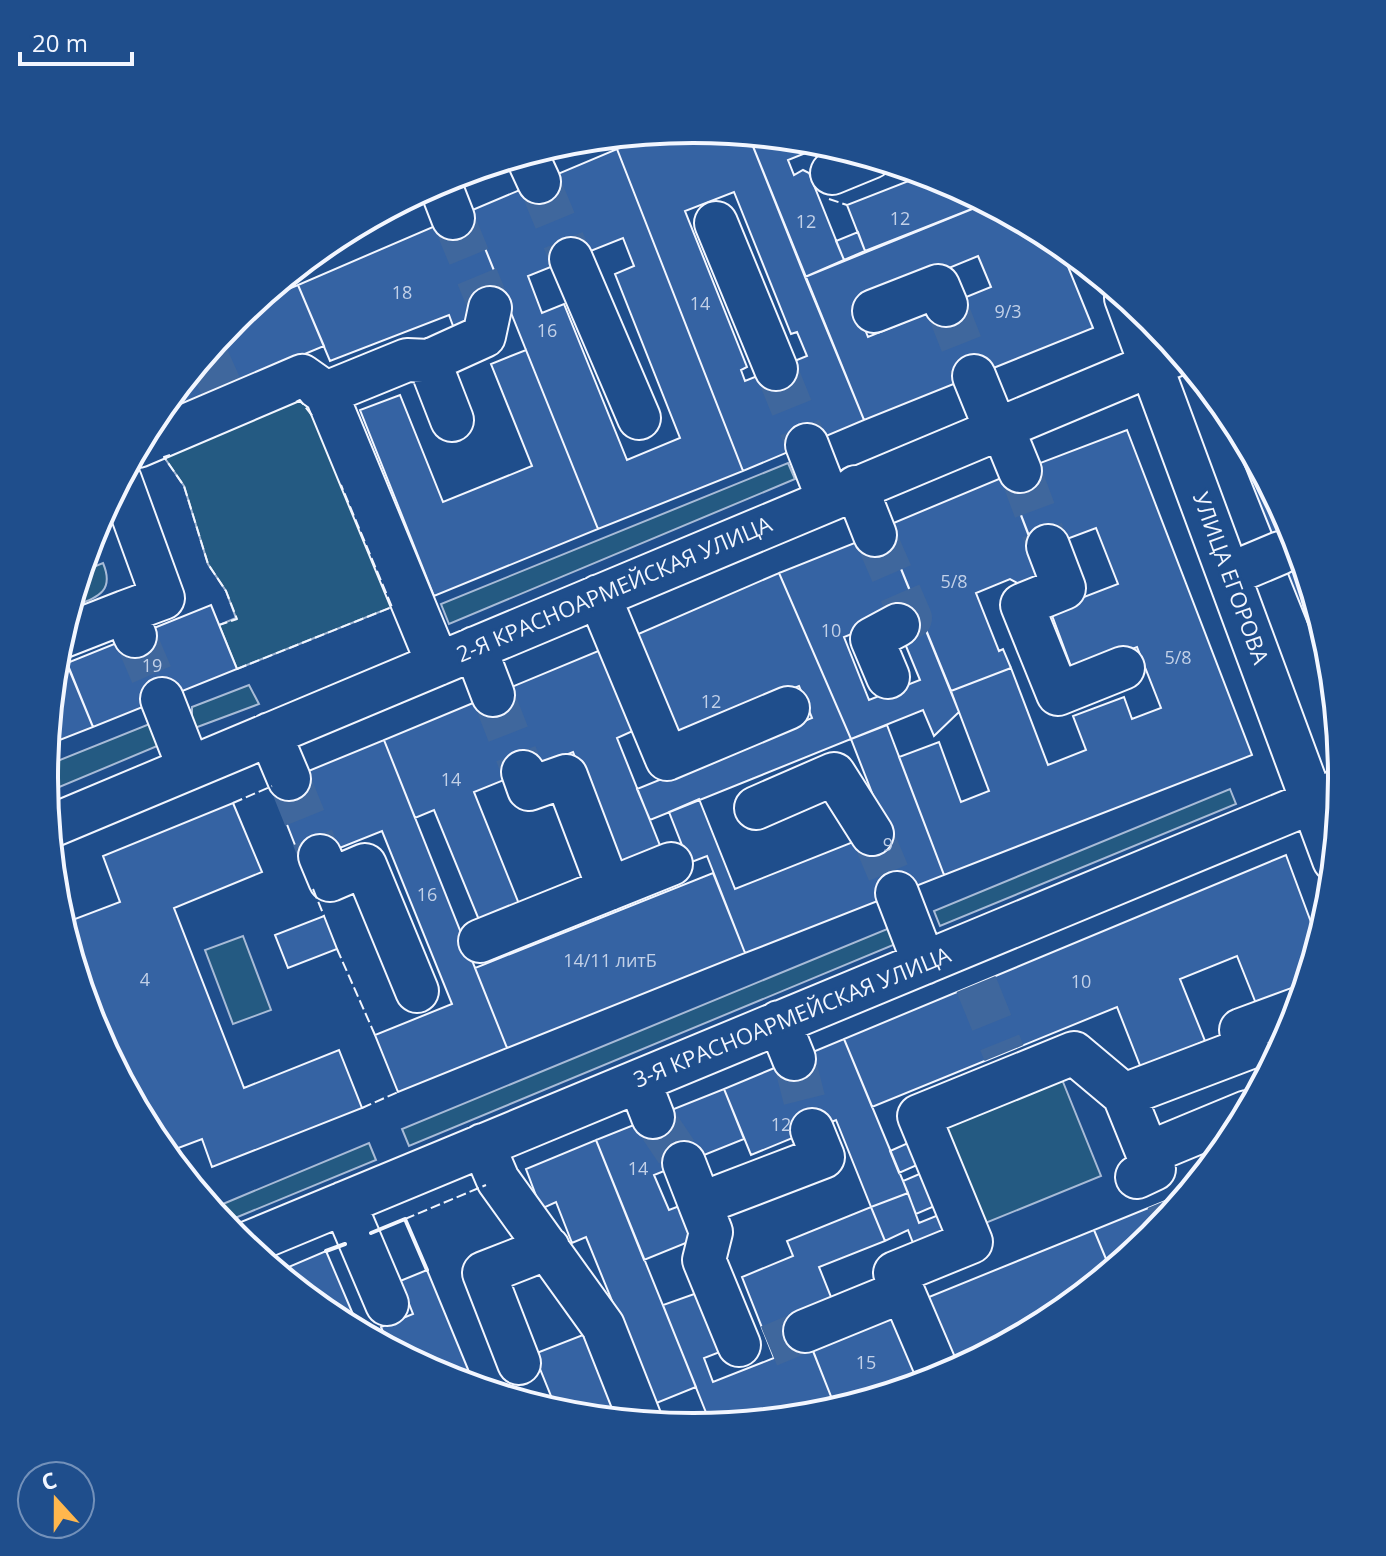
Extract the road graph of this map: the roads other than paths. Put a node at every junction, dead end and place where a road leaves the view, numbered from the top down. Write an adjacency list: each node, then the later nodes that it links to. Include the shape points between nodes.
1 (854, 164): 2 (street)
2 (832, 173)
3 (716, 223): 10 (street)
4 (571, 259): 13 (street)
5 (946, 305): 7 (street, via 938,286)
6 (490, 308): 9 (street, via 484,336)
7 (874, 311)
8 (1166, 359): 15 (street, 2-Я КРАСНОАРМЕЙСКАЯ УЛИЦА); 24 (street, УЛИЦА ЕГОРОВА)
9 (429, 361): 12 (street, via 407,360); 14 (street)
10 (776, 369)
11 (974, 376): 15 (street)
12 (326, 393): 16 (street, via 302,376 225,398); 28 (street)
13 (639, 418)
14 (452, 420)
15 (999, 428): 18 (street); 20 (street, 2-Я КРАСНОАРМЕЙСКАЯ УЛИЦА)
16 (159, 434)
17 (807, 445): 20 (street)
18 (1020, 471)
19 (125, 493): 27 (street, via 163,598 130,624)
20 (842, 493): 21 (street); 25 (street, 2-Я КРАСНОАРМЕЙСКАЯ УЛИЦА)
21 (875, 535)
22 (1048, 546): 29 (street, via 1064,588 1022,605 1058,694)
23 (1280, 553): 24 (street)
24 (1230, 574): 38 (street, УЛИЦА ЕГОРОВА)
25 (599, 596): 28 (street, 2-Я КРАСНОАРМЕЙСКАЯ УЛИЦА); 33 (street, via 667,759)
26 (898, 625): 30 (street, via 872,639)
27 (75, 634)
28 (457, 656): 31 (street); 34 (street, 2-Я КРАСНОАРМЕЙСКАЯ УЛИЦА)
29 (1123, 668)
30 (888, 677)
31 (493, 695)
32 (162, 699): 35 (street)
33 (788, 708)
34 (270, 734): 35 (street, 2-Я КРАСНОАРМЕЙСКАЯ УЛИЦА); 37 (street)
35 (189, 768): 40 (street, 2-Я КРАСНОАРМЕЙСКАЯ УЛИЦА)
36 (523, 772): 44 (street, via 529,789 566,776)
37 (289, 779)
38 (1327, 796): 47 (street, 3-Я КРАСНОАРМЕЙСКАЯ УЛИЦА)
39 (756, 808): 41 (street, via 834,774)
40 (59, 823)
41 (872, 834)
42 (320, 856): 48 (street, via 330,880 365,865)
43 (671, 864): 44 (street)
44 (609, 889): 46 (street)
45 (897, 893): 47 (street)
46 (480, 941)
47 (924, 963): 53 (street, 3-Я КРАСНОАРМЕЙСКАЯ УЛИЦА, via 787,1041 646,1099)
48 (417, 991)
49 (1282, 1015): 50 (street, via 1241,1030 1248,1048)
50 (1124, 1095): 51 (street, via 1151,1175); 59 (street, via 1074,1053 1010,1065 919,1116 971,1242 895,1273)
51 (1223, 1128)
52 (812, 1130): 56 (street, via 823,1157)
53 (483, 1145): 55 (street, 3-Я КРАСНОАРМЕЙСКАЯ УЛИЦА); 58 (street, via 498,1180)
54 (684, 1163): 56 (street)
55 (344, 1203): 57 (street, 3-Я КРАСНОАРМЕЙСКАЯ УЛИЦА); 60 (street)
56 (700, 1204): 62 (street, via 711,1232 704,1260)
57 (257, 1239)
58 (548, 1248): 63 (street, via 484,1273); 65 (street, via 603,1326)
59 (903, 1291): 61 (street); 64 (street)
60 (387, 1304)
61 (805, 1331)
62 (739, 1345)
63 (519, 1363)
64 (935, 1365)
65 (636, 1411)

